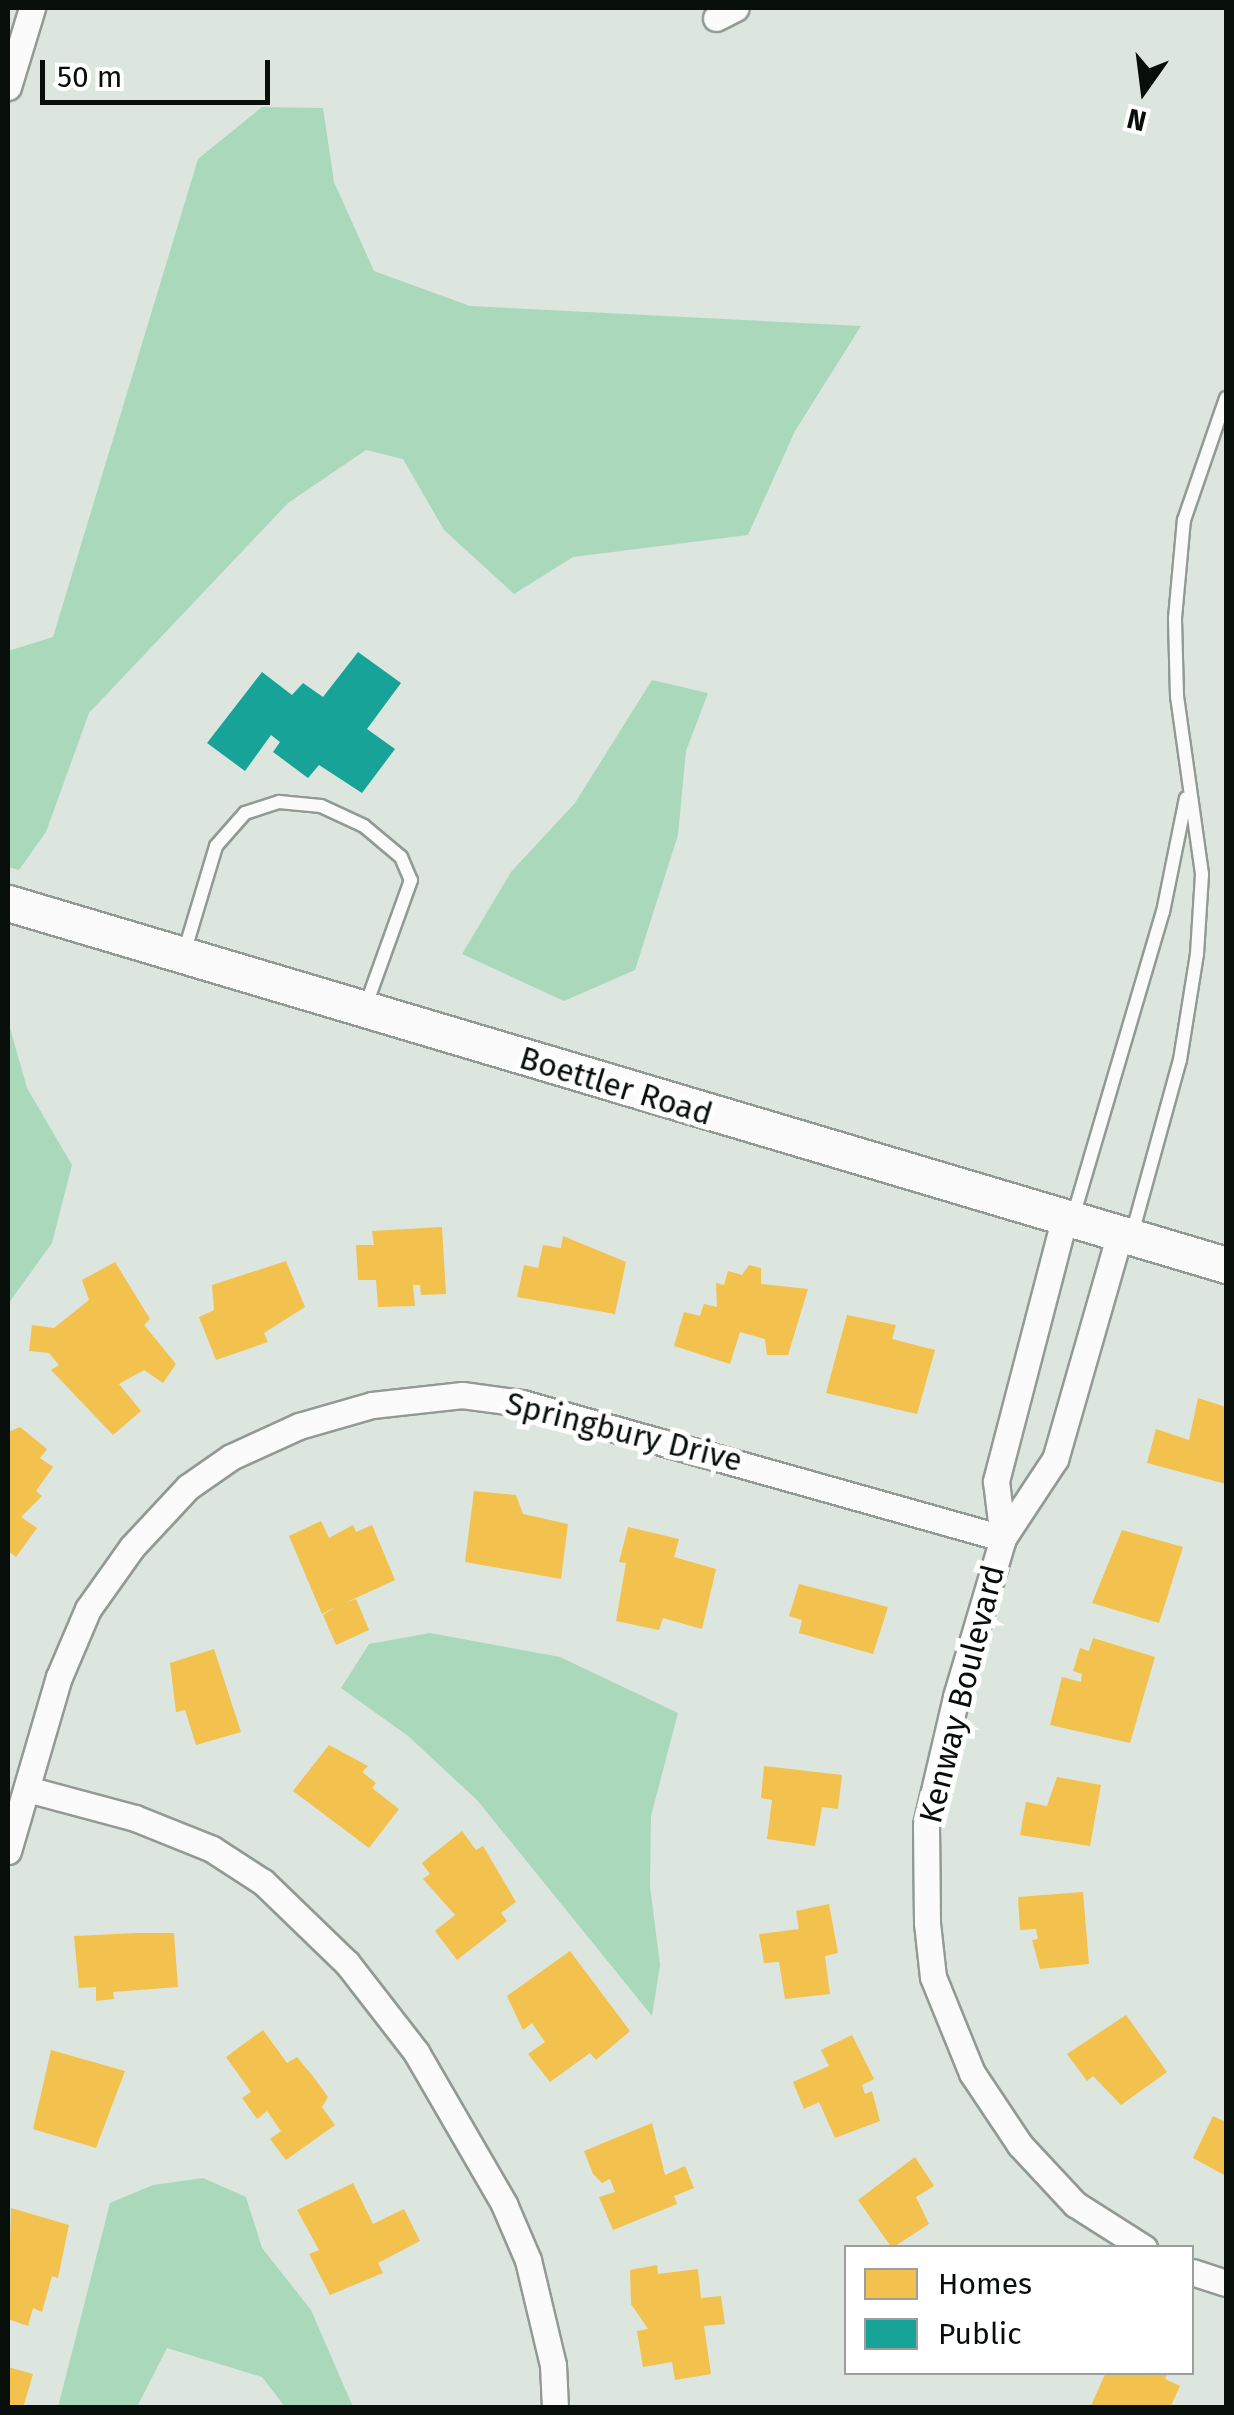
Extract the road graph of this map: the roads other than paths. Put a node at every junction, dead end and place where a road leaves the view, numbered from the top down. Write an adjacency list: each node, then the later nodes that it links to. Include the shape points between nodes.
1 (32, 8): 2 (street)
2 (9, 72)
3 (1226, 398): 4 (lane, via 1184,520 1176,696)
4 (1188, 790): 8 (lane, via 1163,912); 9 (lane, via 1202,874 1191,1004)
5 (8, 902): 6 (street, Boettler Road)
6 (184, 956): 7 (street, Boettler Road); 7 (lane, via 216,846 245,813 278,802 322,806 364,826 401,857 411,880)
7 (364, 1010): 8 (street, Boettler Road)
8 (1069, 1218): 9 (street, Boettler Road); 11 (street, Kenway Boulevard, via 996,1480)
9 (1126, 1235): 10 (street, Boettler Road); 11 (street, Kenway Boulevard, via 1055,1459)
10 (1226, 1264)
11 (1002, 1538): 12 (street, Springbury Drive, via 580,1415 462,1395 372,1405 299,1426 231,1456 188,1487 132,1547 88,1609 59,1677); 14 (street, Kenway Boulevard, via 926,1825 933,1978 972,2073 1020,2145 1074,2204)
12 (27, 1789): 13 (street, Springbury Drive); 17 (street, via 135,1818 212,1849 263,1882 347,1963 416,2052 504,2204 528,2260 553,2365)
13 (8, 1851)
14 (1139, 2245)
15 (1194, 2273): 16 (street)
16 (1226, 2283)
17 (555, 2408)

